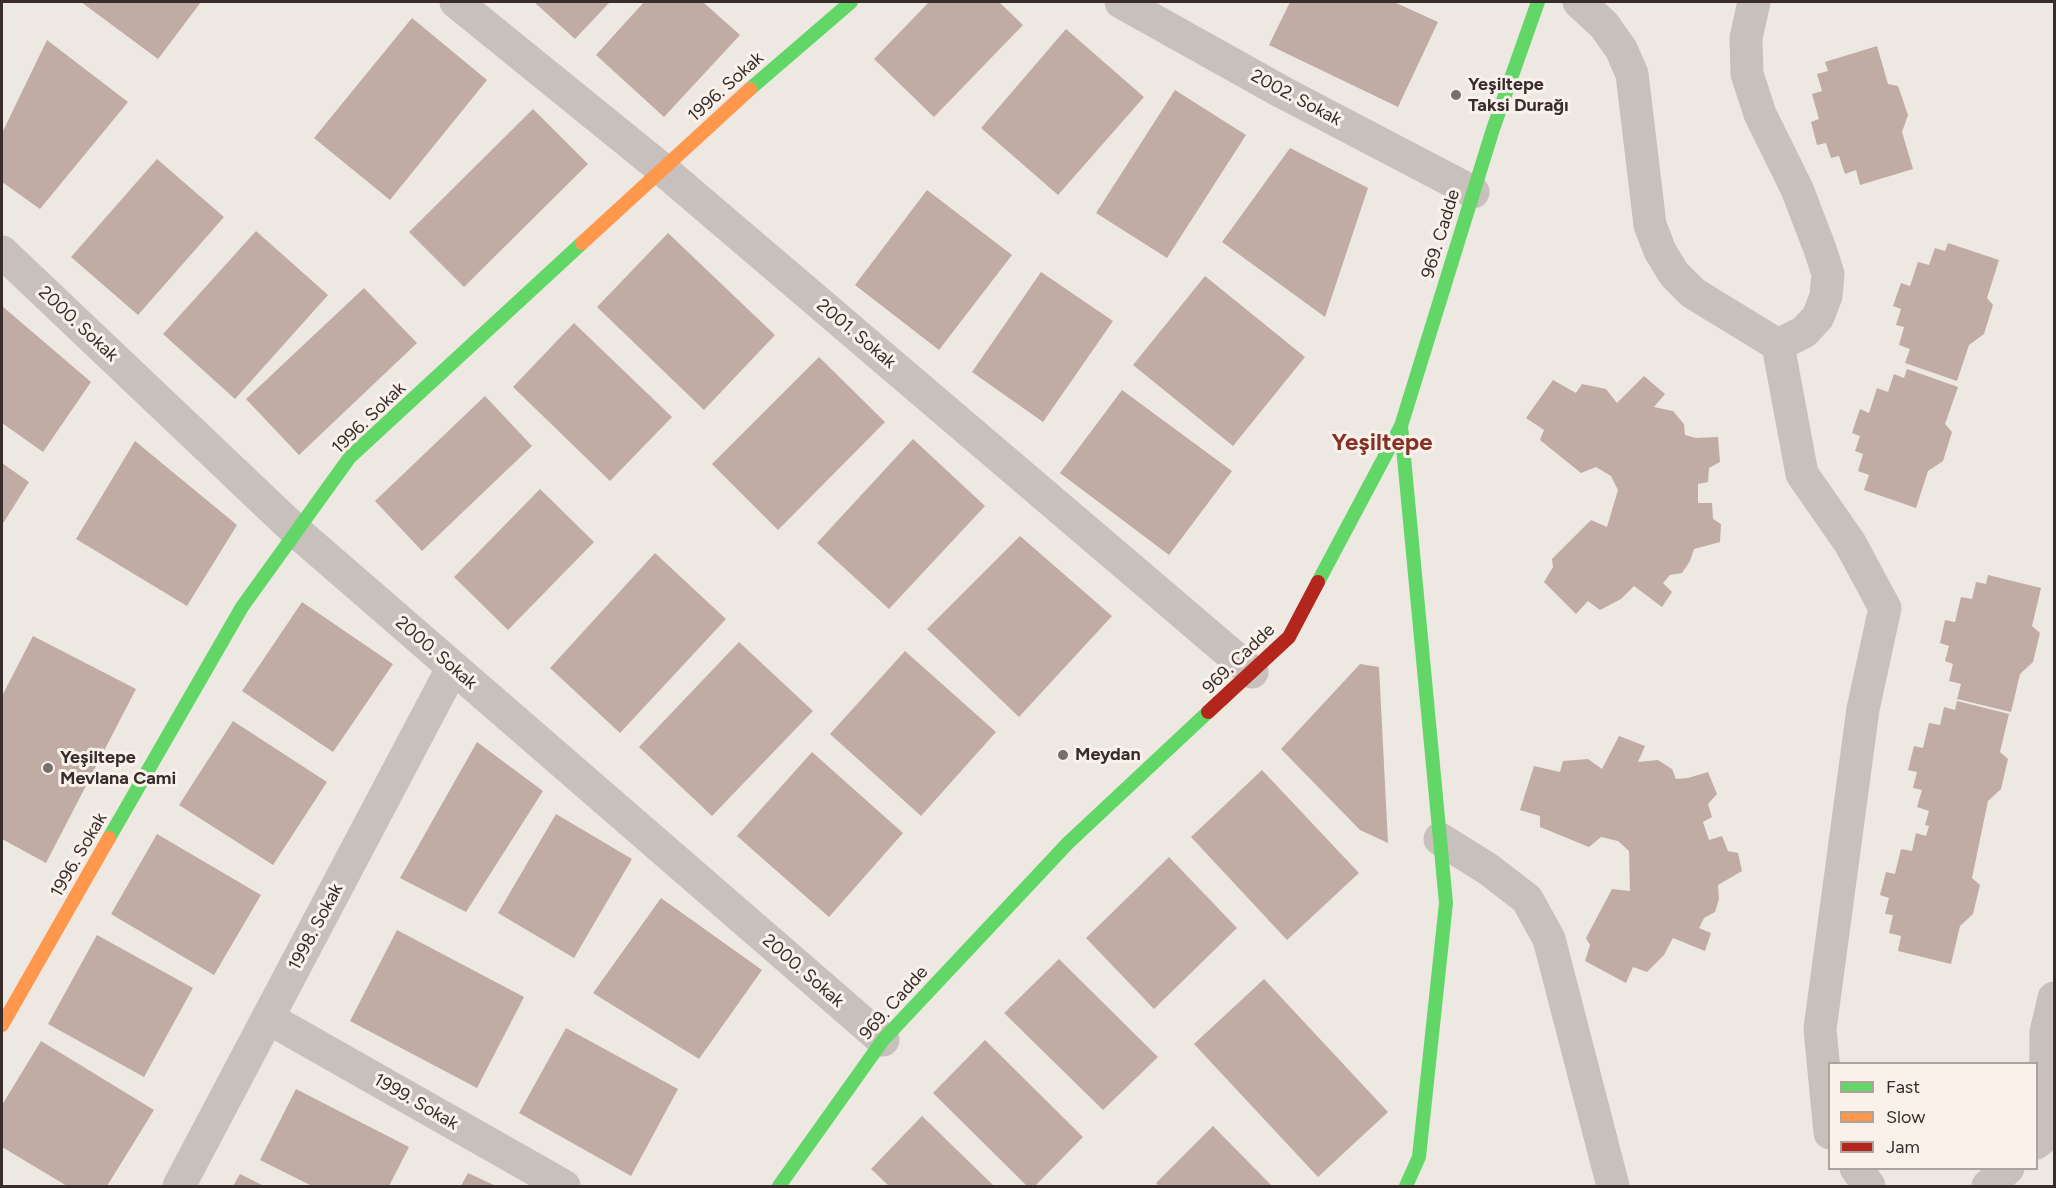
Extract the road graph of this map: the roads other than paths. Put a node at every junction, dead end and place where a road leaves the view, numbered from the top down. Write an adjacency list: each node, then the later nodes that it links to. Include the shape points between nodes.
1 (456, 2): 7 (street, 2001. Sokak)
2 (851, 2): 7 (street, 1996. Sokak)
3 (1121, 2): 8 (street, 2002. Sokak)
4 (1538, 2): 8 (street, 969. Cadde)
5 (1579, 2): 10 (street, via 1604,25 1632,74 1650,225 1660,251 1674,274 1693,293)
6 (1754, 2): 10 (street, via 1746,38 1747,74 1760,114 1797,189 1828,274 1826,297 1818,317 1804,332)
7 (662, 169): 12 (street, 1996. Sokak, via 350,457); 14 (street, 2001. Sokak)
8 (1473, 192): 11 (street, 969. Cadde)
9 (2, 252): 12 (street, 2000. Sokak)
10 (1778, 345): 20 (street, via 1802,474 1850,543 1885,608 1863,709 1820,1029)
11 (1401, 426): 14 (street, 969. Cadde, via 1289,637); 15 (street)
12 (297, 532): 13 (street, 2000. Sokak); 18 (street, 1996. Sokak, via 242,607)
13 (453, 667): 17 (street, 1998. Sokak); 19 (street, 2000. Sokak)
14 (1252, 672): 19 (street, 969. Cadde, via 1068,843)
15 (1440, 839): 27 (street, via 1446,903 1419,1157); 28 (street, via 1527,899 1549,939)
16 (2055, 998): 21 (street, via 2046,1032 2045,1136)
17 (268, 1018): 24 (street, 1998. Sokak); 25 (street, 1999. Sokak)
18 (2, 1025)
19 (883, 1040): 26 (street, 969. Cadde)
20 (1828, 1112)
21 (2038, 1142)
22 (1857, 1170): 29 (street)
23 (2006, 1170): 30 (street)
24 (179, 1186)
25 (564, 1186)
26 (779, 1186)
27 (1406, 1186)
28 (1613, 1186)
29 (1869, 1186)
30 (1988, 1186)

